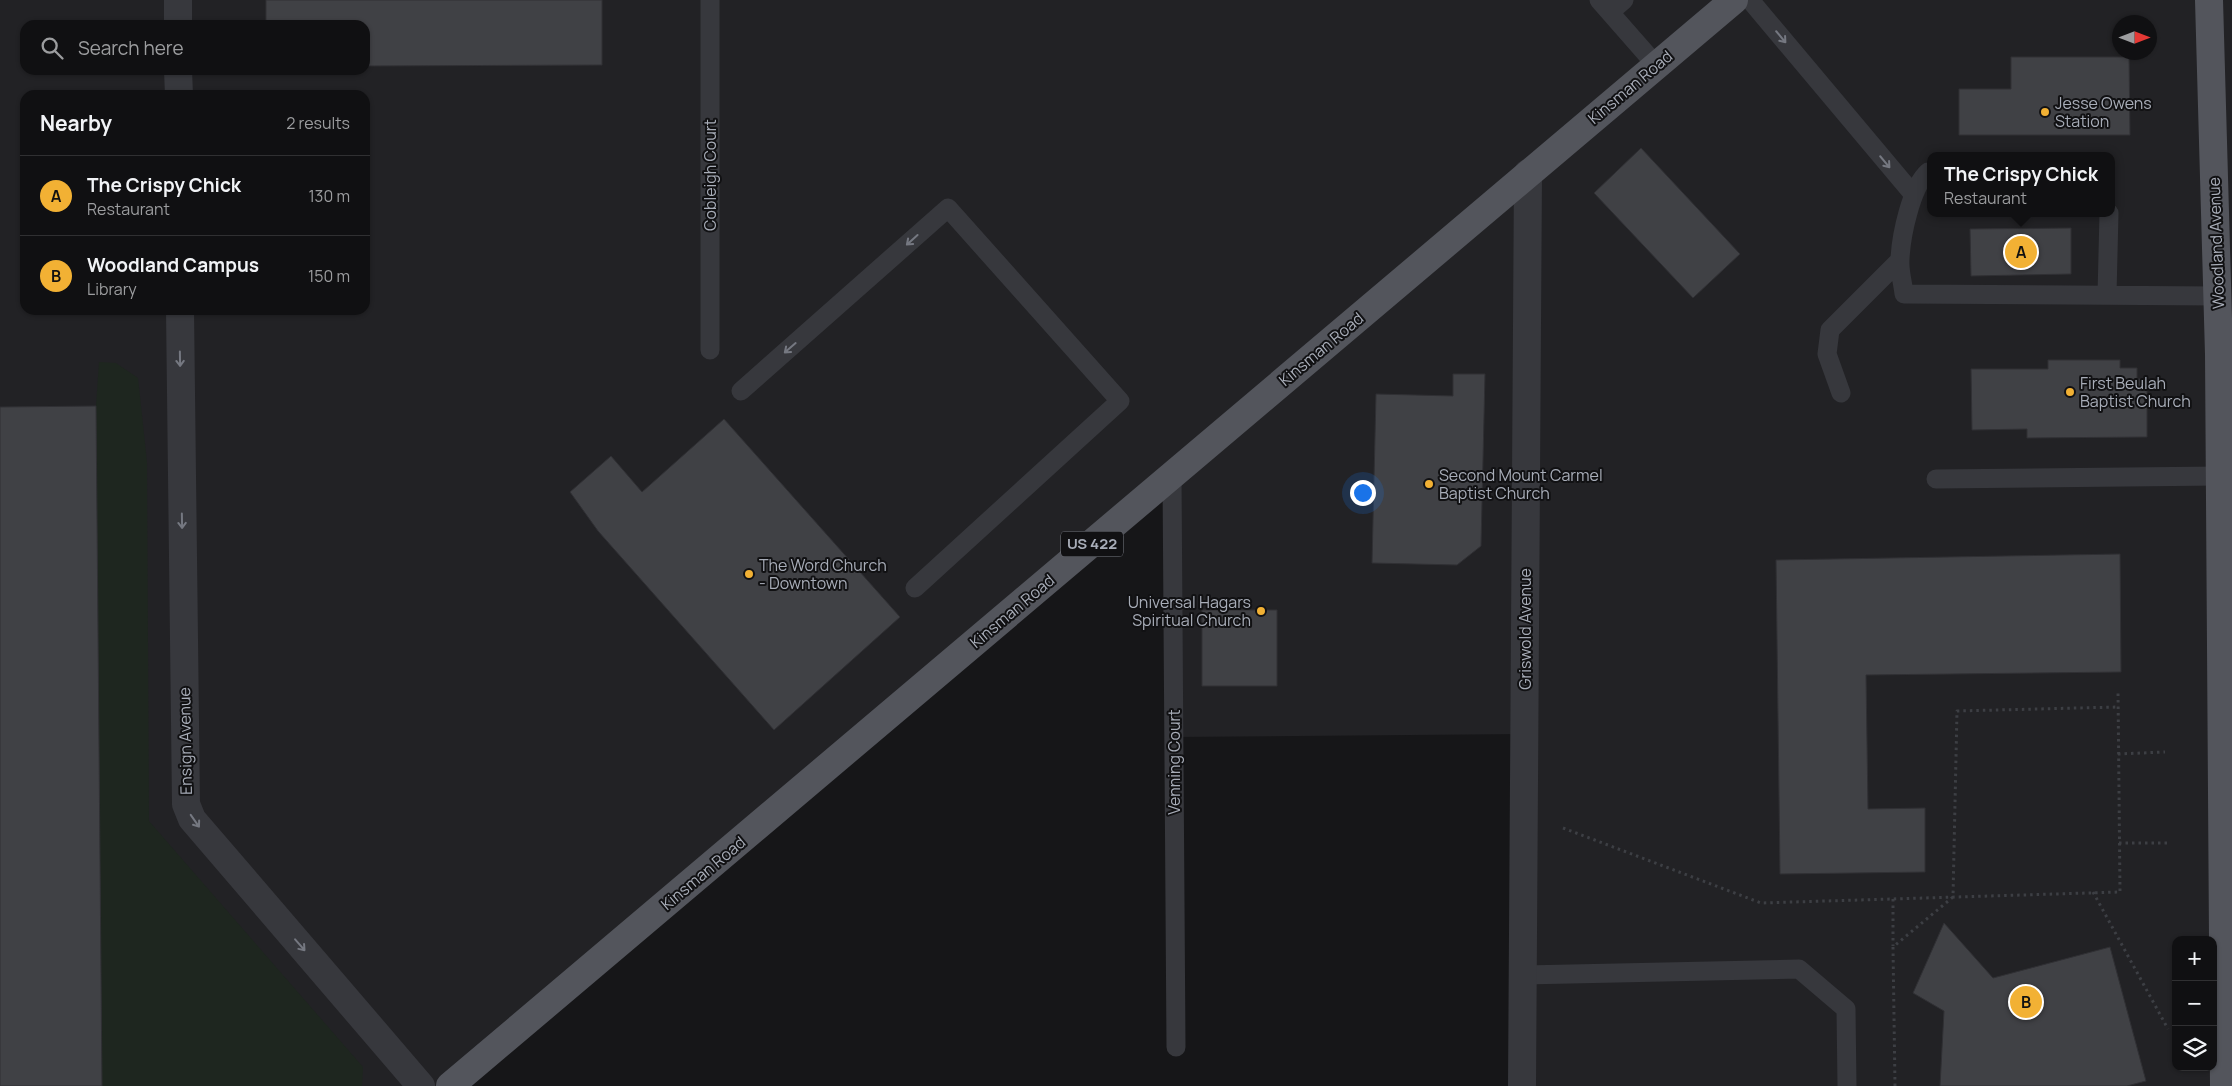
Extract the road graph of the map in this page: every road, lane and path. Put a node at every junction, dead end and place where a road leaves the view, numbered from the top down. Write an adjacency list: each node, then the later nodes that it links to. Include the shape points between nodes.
1 (178, 0): 7 (street)
2 (710, 0): 19 (lane, Cobleigh Court)
3 (1734, 0): 8 (main road, Kinsman Road / US 422)
4 (1750, 0): 13 (lane, one-way to 13)
5 (2209, 0): 17 (main road, Woodland Avenue)
6 (1611, 4): 8 (lane)
7 (178, 20)
8 (1656, 65): 11 (main road, Kinsman Road / US 422)
9 (178, 75): 10 (street)
10 (179, 90)
11 (1528, 173): 22 (main road, Kinsman Road / US 422); 38 (street, Griswold Avenue)
12 (1927, 173): 13 (lane)
13 (1913, 194): 15 (lane)
14 (2109, 217): 16 (lane)
15 (1900, 260): 16 (lane, via 1904,294); 21 (lane, via 1830,330 1827,354)
16 (2107, 295): 17 (lane)
17 (2218, 296): 23 (main road, Woodland Avenue)
18 (180, 315): 41 (street, Ensign Avenue, one-way to 41, via 186,804 192,819)
19 (710, 350)
20 (741, 391): 25 (lane, one-way to 20, via 1120,401 948,208)
21 (1841, 393)
22 (1172, 476): 40 (lane, Venning Court); 42 (main road, Kinsman Road / US 422)
23 (2220, 476): 24 (lane); 30 (main road, Woodland Avenue)
24 (1936, 479)
25 (915, 588)
26 (2118, 690): 27 (path)
27 (2118, 707): 29 (path); 35 (path, via 1957,711)
28 (2164, 752): 29 (path)
29 (2118, 754): 32 (path)
30 (2227, 794): 46 (main road, Woodland Avenue)
31 (1563, 828): 36 (path, via 1761,903)
32 (2119, 842): 33 (path); 34 (path, via 2120,892)
33 (2167, 842)
34 (2093, 892): 35 (path); 39 (path)
35 (1953, 897): 36 (path); 37 (path)
36 (1893, 899): 37 (path)
37 (1893, 947): 45 (path)
38 (1522, 975): 43 (street, Griswold Avenue); 44 (lane, via 1799,969 1846,1009)
39 (2168, 1029)
40 (1176, 1047)
41 (421, 1086)
42 (450, 1086)
43 (1522, 1086)
44 (1847, 1086)
45 (1895, 1086)
46 (2224, 1086)

